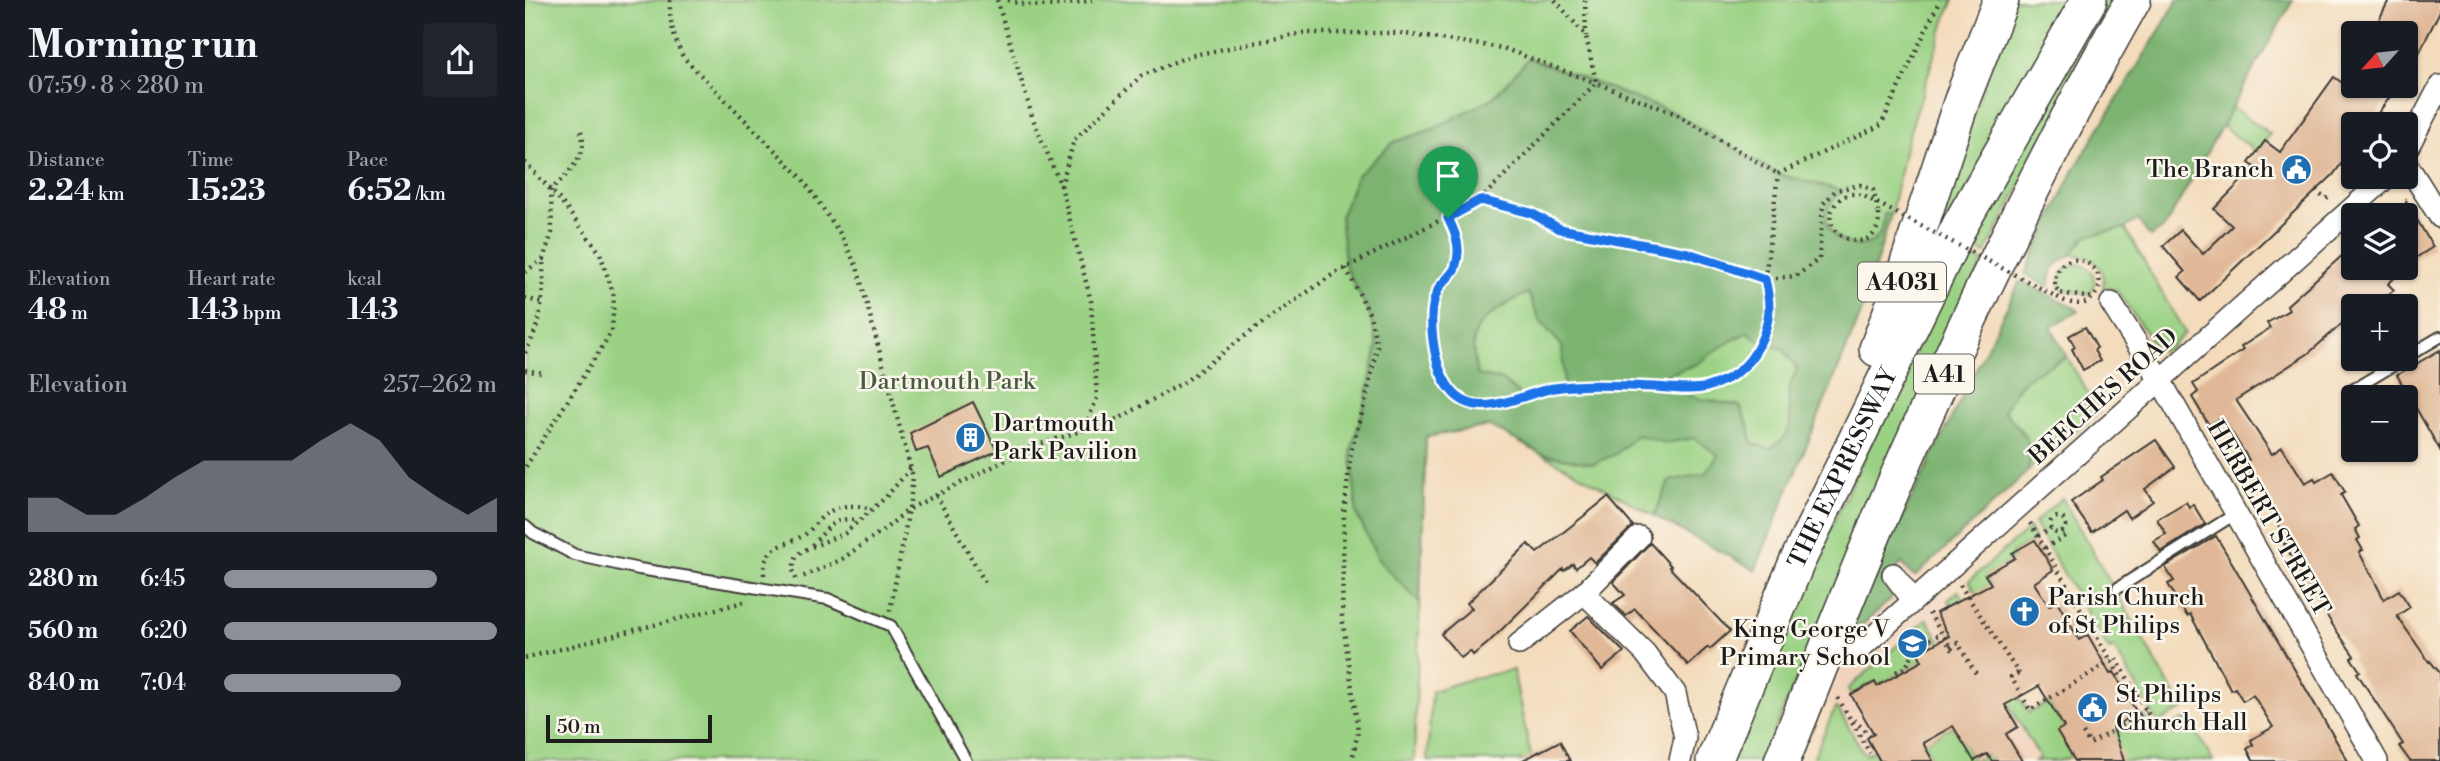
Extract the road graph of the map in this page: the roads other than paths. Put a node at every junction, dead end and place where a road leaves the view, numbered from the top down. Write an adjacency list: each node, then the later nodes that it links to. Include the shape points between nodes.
1 (2001, 0): 20 (highway, A4031)
2 (2089, 0): 20 (highway, THE EXPRESSWAY / A41, via 1960,225)
3 (2133, 0): 16 (highway, THE EXPRESSWAY / A41, via 2018,214)
4 (2159, 0): 16 (highway)
5 (2440, 86): 6 (street)
6 (2418, 127)
7 (2418, 182): 9 (street)
8 (2374, 189): 14 (street, BEECHES ROAD)
9 (2440, 217)
10 (2111, 303): 14 (street, HERBERT STREET)
11 (2440, 337): 12 (lane)
12 (2418, 350)
13 (2384, 371): 15 (lane)
14 (2160, 380): 17 (street, HERBERT STREET); 24 (street, BEECHES ROAD)
15 (2361, 385)
16 (1912, 444): 30 (highway, THE EXPRESSWAY / A41)
17 (2235, 514): 22 (lane); 31 (street, HERBERT STREET)
18 (525, 526): 27 (lane, via 575,555 828,599 891,626)
19 (1639, 537): 23 (street)
20 (1797, 562): 29 (highway, THE EXPRESSWAY / A41)
21 (1893, 575): 24 (street)
22 (2118, 588)
23 (1584, 593): 25 (street); 28 (street, via 1645,653 1675,693 1685,738)
24 (1921, 606): 26 (street, BEECHES ROAD)
25 (1519, 644)
26 (1854, 654)
27 (966, 761)
28 (1680, 761)
29 (1714, 761)
30 (1782, 761)
31 (2377, 761)

